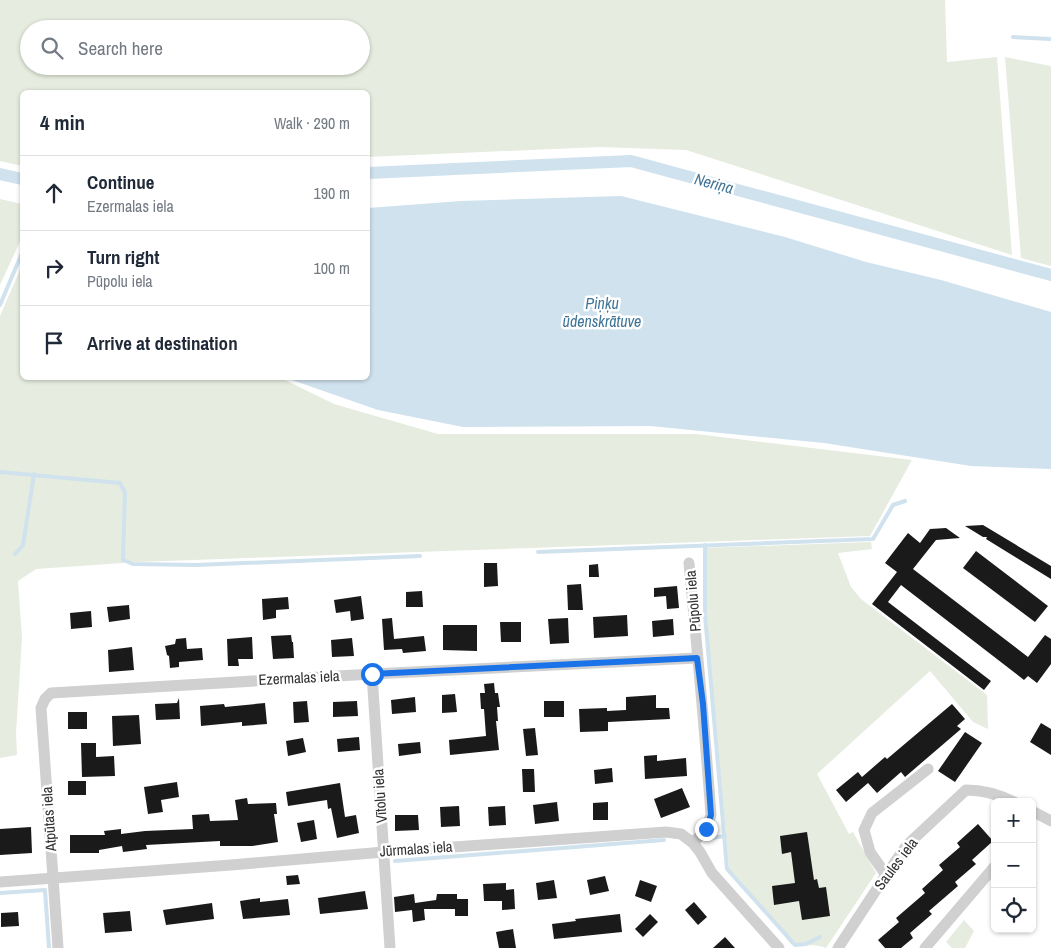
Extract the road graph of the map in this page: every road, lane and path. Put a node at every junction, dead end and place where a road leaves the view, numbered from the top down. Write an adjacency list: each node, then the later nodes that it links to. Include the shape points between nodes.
1 (689, 563): 2 (street, Pūpolu iela)
2 (697, 658): 3 (street, Ezermalas iela); 9 (street, Pūpolu iela, via 711,815 706,829)
3 (372, 674): 4 (street, Ezermalas iela); 10 (street, Vītolu iela)
4 (51, 693): 13 (street, Atpūtas iela, via 42,708)
5 (928, 769): 12 (street, via 872,812 864,830 870,852)
6 (1004, 798): 12 (street, Saules iela, via 989,792 966,790 907,846)
7 (1036, 816): 8 (street)
8 (1051, 821)
9 (693, 843): 10 (street, Jūrmalas iela, via 681,834 666,832); 17 (street, via 712,873)
10 (384, 852): 13 (street, Jūrmalas iela); 16 (street, Vītolu iela)
11 (991, 871): 19 (street)
12 (886, 875): 18 (street, Saules iela)
13 (53, 878): 14 (street, Jūrmalas iela); 15 (street, Atpūtas iela)
14 (0, 882)
15 (58, 948)
16 (390, 948)
17 (779, 948)
18 (838, 948)
19 (925, 948)

